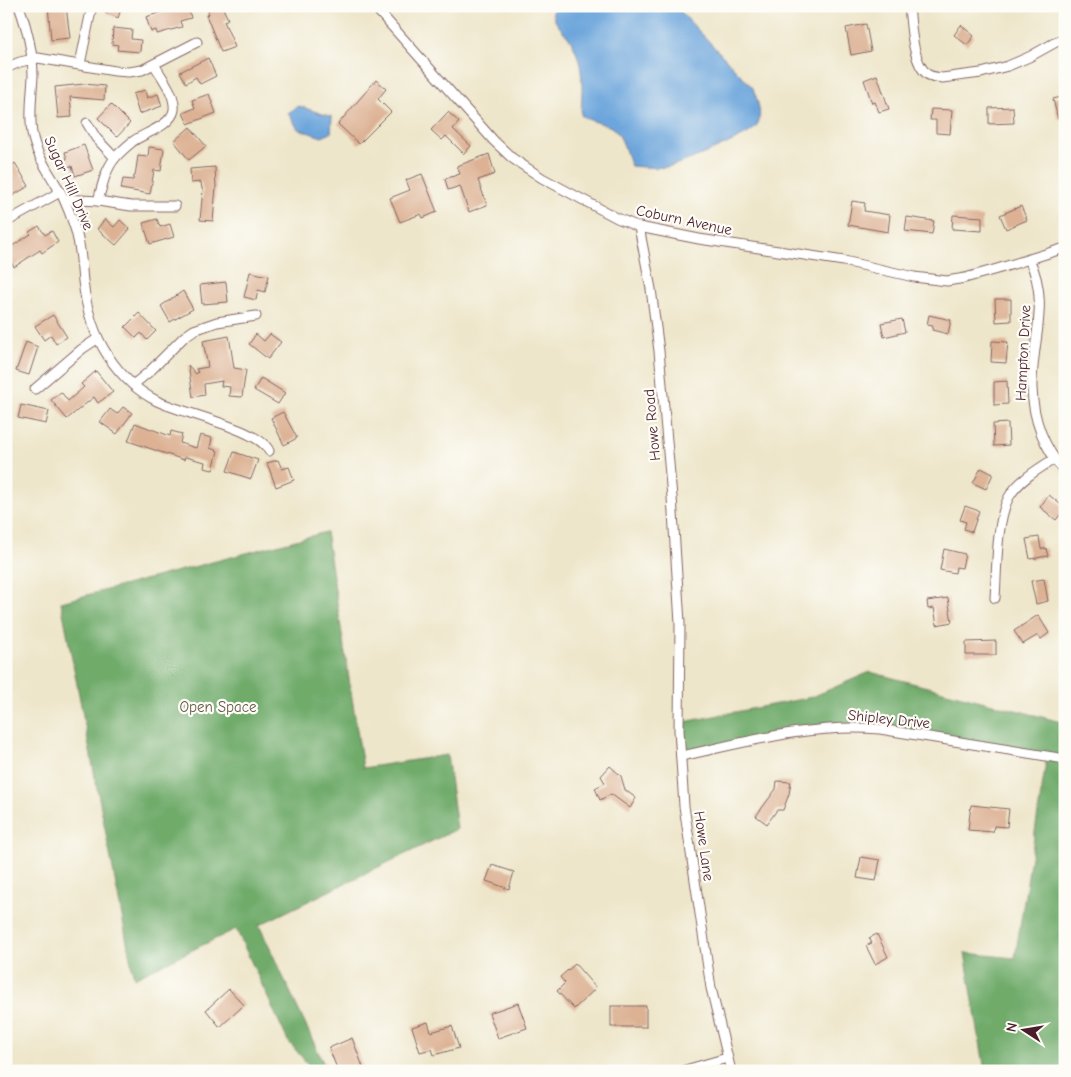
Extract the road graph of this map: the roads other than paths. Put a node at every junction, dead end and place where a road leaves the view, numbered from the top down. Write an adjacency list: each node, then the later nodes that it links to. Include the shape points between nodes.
1 (19, 6): 7 (street, Sugar Hill Drive)
2 (92, 6): 8 (street)
3 (374, 6): 17 (street, Coburn Avenue, via 512,158 542,178)
4 (909, 6): 5 (street, via 918,59 927,74 942,78 996,69 1029,57)
5 (1065, 37)
6 (197, 42): 9 (street)
7 (32, 58): 8 (street); 10 (street); 13 (street, Sugar Hill Drive, via 32,133 42,160)
8 (80, 64): 9 (street, via 129,72)
9 (154, 64): 12 (street, via 171,92 174,110 171,118 133,142)
10 (6, 68)
11 (87, 123): 12 (street)
12 (115, 158): 14 (street, via 108,168)
13 (62, 195): 14 (street); 16 (street); 21 (street, Sugar Hill Drive, via 80,245 85,297)
14 (98, 201): 15 (street, via 132,206)
15 (175, 206)
16 (6, 221)
17 (639, 227): 19 (street, Coburn Avenue, via 844,261 932,280 965,278); 28 (street, Howe Road, via 659,351)
18 (1065, 248): 19 (street, Coburn Avenue)
19 (1029, 259): 25 (street, Hampton Drive, via 1041,302 1032,386 1034,407 1041,435)
20 (256, 316): 22 (street, via 217,322 194,330)
21 (97, 339): 22 (street, Sugar Hill Drive, via 118,370); 23 (street)
22 (133, 384): 24 (street, Sugar Hill Drive, via 156,401 252,436)
23 (35, 389)
24 (269, 451)
25 (1054, 459): 26 (street, Hampton Drive); 27 (street, via 1038,469 1009,497 1001,527)
26 (1065, 472)
27 (995, 598)
28 (680, 623): 29 (street, Howe Lane)
29 (680, 756): 30 (street, Shipley Drive, via 772,737 850,727); 31 (street, Howe Lane, via 705,952)
30 (1065, 759)
31 (727, 1058): 32 (street); 33 (street, Howe Lane)
32 (682, 1071)
33 (731, 1071)

